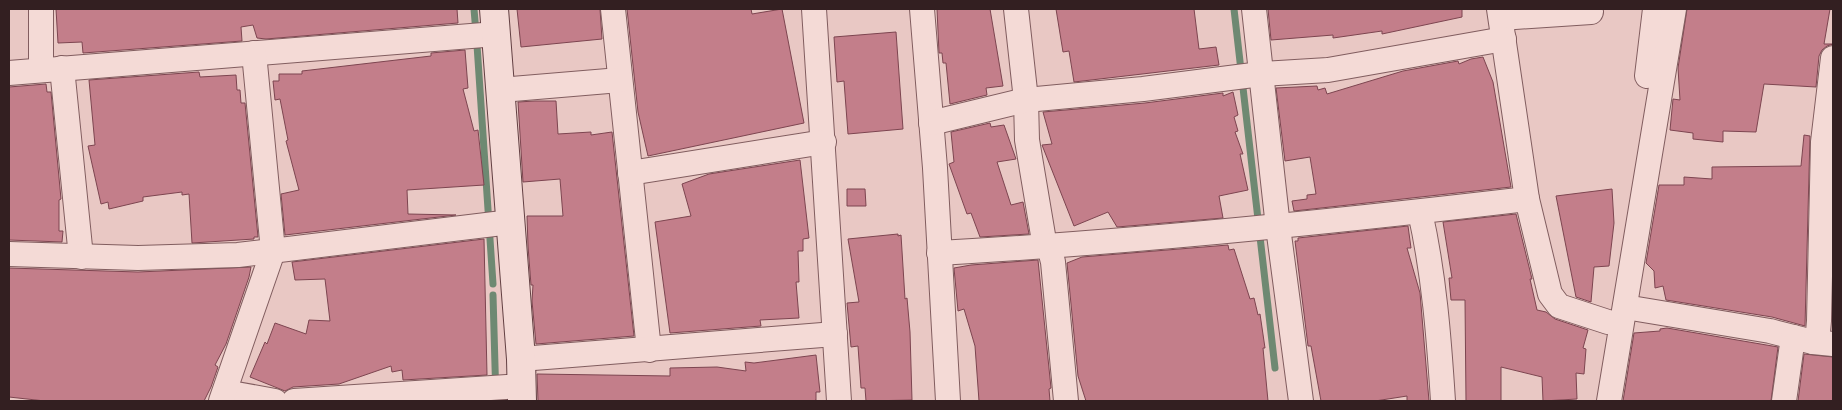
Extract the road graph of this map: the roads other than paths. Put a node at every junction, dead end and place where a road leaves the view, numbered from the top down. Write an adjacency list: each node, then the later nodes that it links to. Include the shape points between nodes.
1 (41, 9): 14 (street)
2 (613, 9): 17 (street)
3 (814, 9): 21 (street)
4 (922, 9): 20 (street)
5 (1016, 9): 19 (street)
6 (1254, 9): 16 (street)
7 (1655, 9): 32 (street)
8 (1674, 9): 32 (street)
9 (1591, 12): 11 (street)
10 (495, 21): 12 (street); 18 (street)
11 (1501, 22): 16 (street, via 1328,70); 23 (street)
12 (254, 53): 14 (street); 28 (street)
13 (1833, 58): 34 (street, via 1823,142 1819,321)
14 (51, 69): 15 (street); 31 (street)
15 (9, 73)
16 (1262, 74): 19 (street); 26 (street)
17 (620, 80): 18 (street); 22 (street)
18 (501, 90): 25 (street)
19 (1026, 100): 20 (street); 27 (street, via 1027,140)
20 (930, 123): 29 (street)
21 (824, 142): 22 (street); 33 (street)
22 (630, 173): 35 (street)
23 (1527, 199): 24 (street); 32 (street, via 1550,294 1559,306)
24 (1420, 212): 26 (street); 44 (street, via 1428,246 1439,335)
25 (511, 222): 28 (street); 36 (street)
26 (1278, 227): 27 (street); 43 (street)
27 (1045, 247): 29 (street); 42 (street, via 1050,250 1053,262)
28 (273, 251): 31 (street); 37 (street)
29 (939, 253): 41 (street)
30 (9, 254): 31 (street)
31 (81, 257)
32 (1617, 314): 34 (street); 45 (street); 46 (street)
33 (835, 334): 35 (street); 40 (street)
34 (1813, 341): 47 (street)
35 (649, 350): 36 (street)
36 (522, 382): 39 (street)
37 (223, 397): 38 (street)
38 (275, 401)
39 (294, 401)
40 (840, 401)
41 (948, 401)
42 (1066, 401)
43 (1301, 401)
44 (1443, 401)
45 (1595, 401)
46 (1609, 401)
47 (1784, 401)

